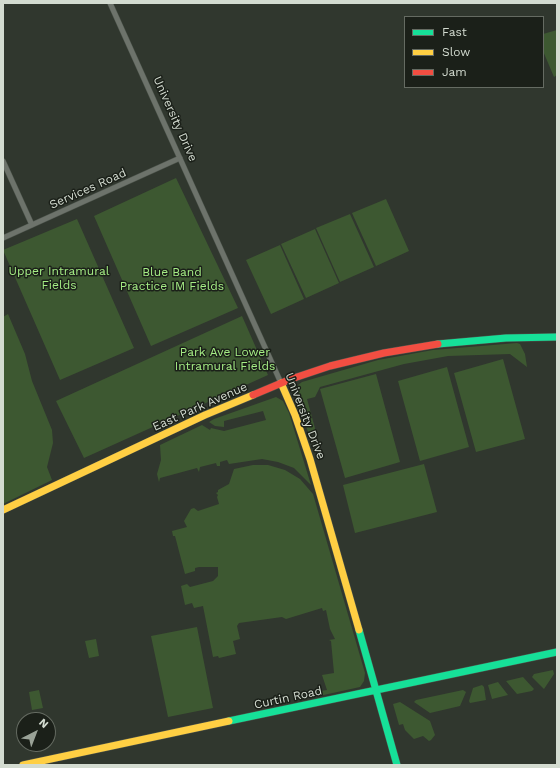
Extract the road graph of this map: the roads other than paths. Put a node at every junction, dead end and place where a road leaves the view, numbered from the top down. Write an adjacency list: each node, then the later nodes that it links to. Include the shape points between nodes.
1 (110, 3): 2 (street, University Drive)
2 (180, 158): 4 (street, Services Road); 7 (street, University Drive)
3 (3, 161): 4 (street)
4 (32, 225): 5 (street, Services Road)
5 (3, 238)
6 (557, 337): 7 (main road, East Park Avenue, via 466,340 411,348 330,366)
7 (281, 384): 8 (main road, East Park Avenue, via 205,415); 10 (main road, University Drive, via 310,459)
8 (3, 510)
9 (557, 652): 10 (main road, Curtin Road)
10 (377, 690): 11 (main road, Curtin Road); 12 (main road, University Drive)
11 (24, 765)
12 (397, 765)

